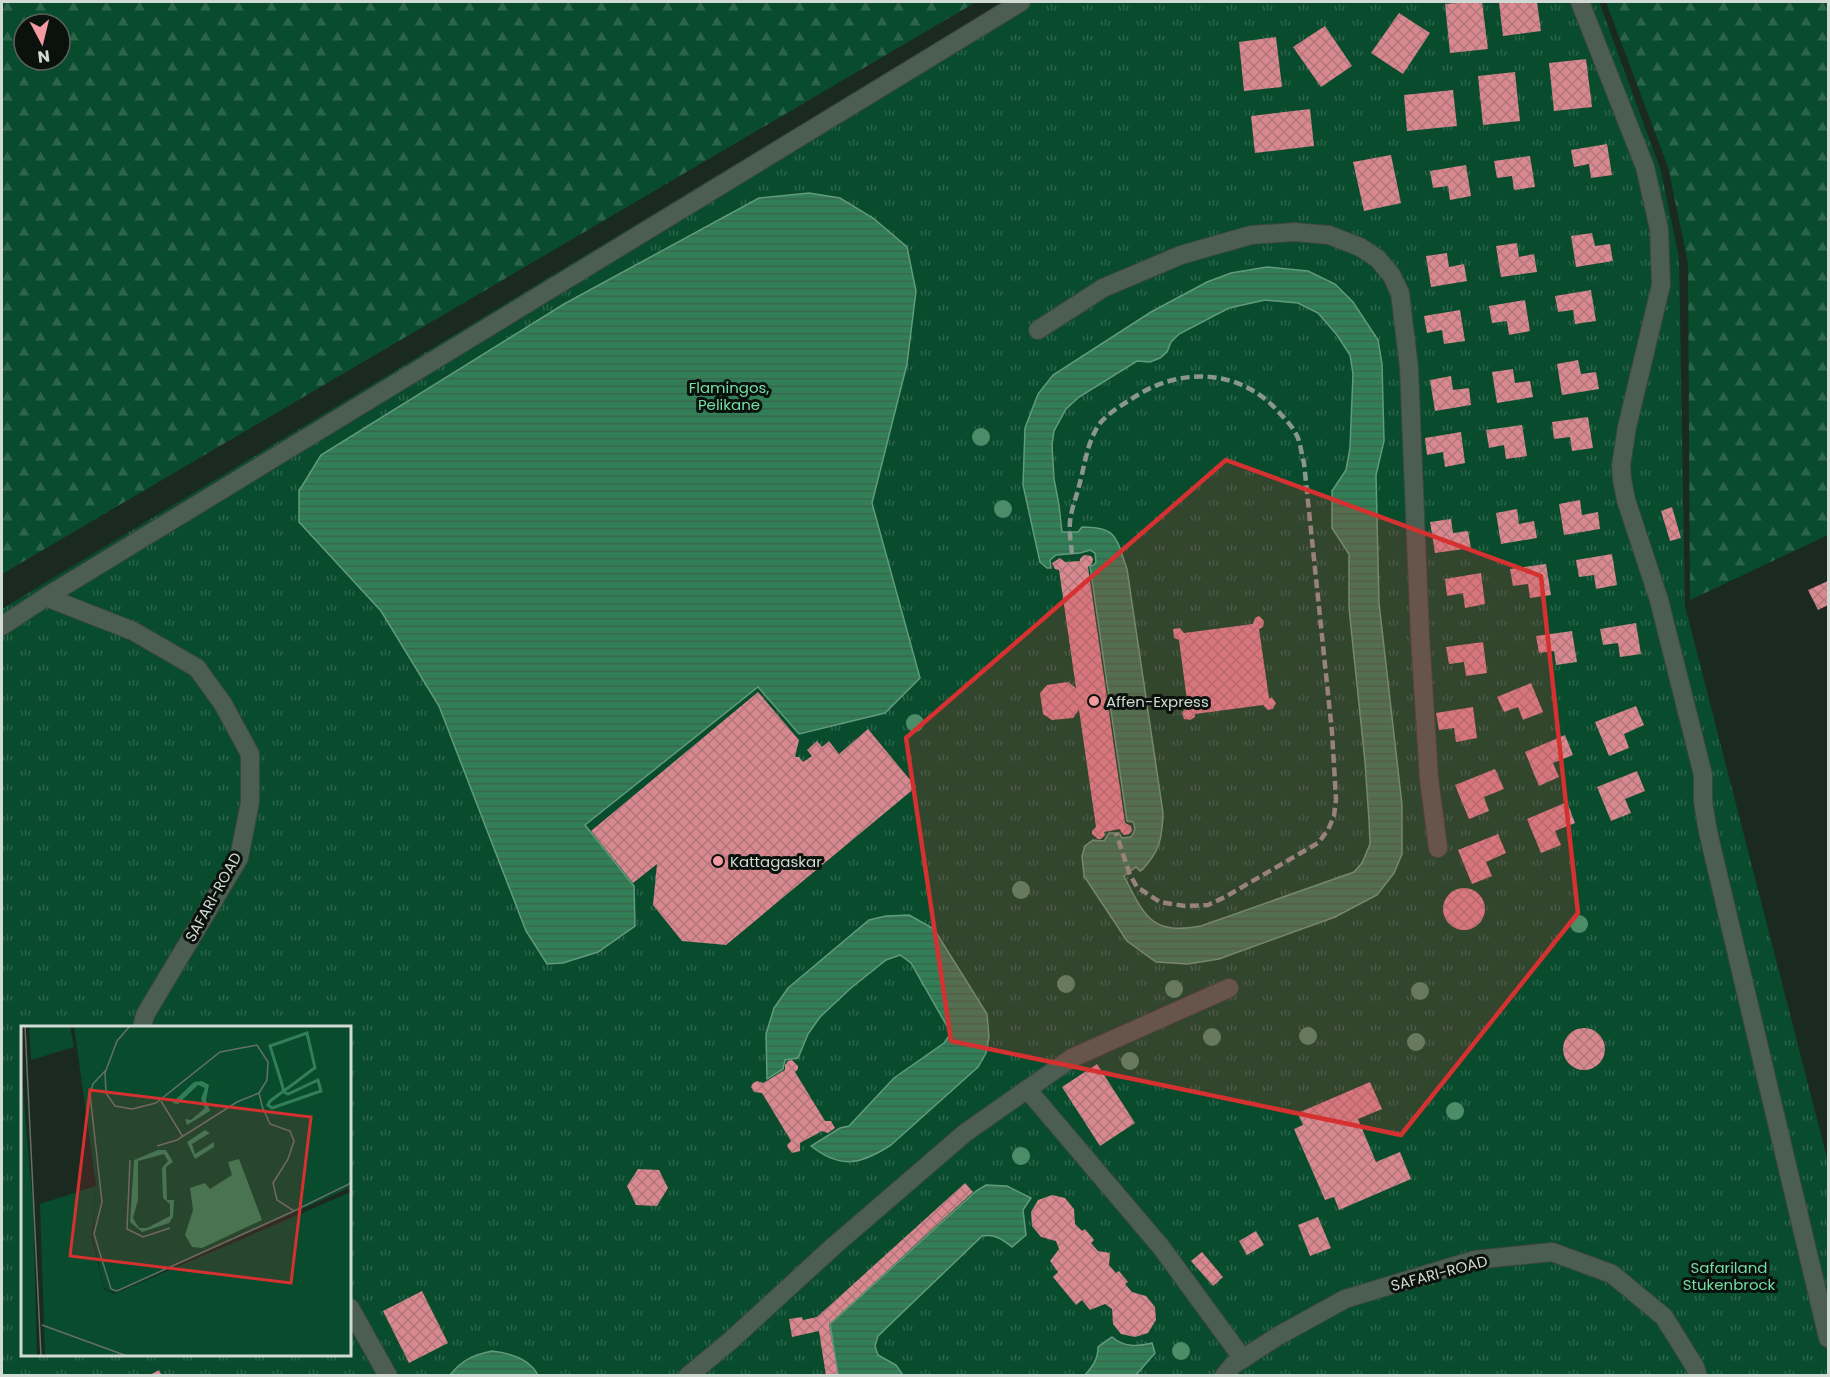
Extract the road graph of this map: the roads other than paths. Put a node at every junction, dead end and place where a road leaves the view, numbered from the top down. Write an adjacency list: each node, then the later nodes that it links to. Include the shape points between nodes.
1 (1021, 2): 4 (lane)
2 (1580, 2): 11 (lane, via 1645,167 1659,229 1661,285 1627,427 1622,479 1659,600 1703,775 1708,832)
3 (1038, 330): 6 (lane, via 1103,288 1181,255 1251,235 1287,231 1329,235 1360,247 1378,259 1392,276 1400,293 1409,368 1420,636 1429,779)
4 (46, 597): 5 (lane); 8 (lane, SAFARI-ROAD, via 133,631 197,668 250,754 250,802 239,858 145,1015)
5 (2, 626)
6 (1438, 848)
7 (1229, 988): 9 (lane, via 1072,1058)
8 (142, 1026)
9 (1027, 1089): 12 (lane, via 1161,1247); 14 (lane, via 965,1133)
10 (351, 1310): 13 (lane)
11 (1828, 1338)
12 (1243, 1359): 15 (lane, SAFARI-ROAD); 16 (lane, SAFARI-ROAD, via 1345,1299 1474,1260 1552,1252 1612,1274 1664,1317)
13 (388, 1376)
14 (688, 1376)
15 (1224, 1376)
16 (1698, 1376)

